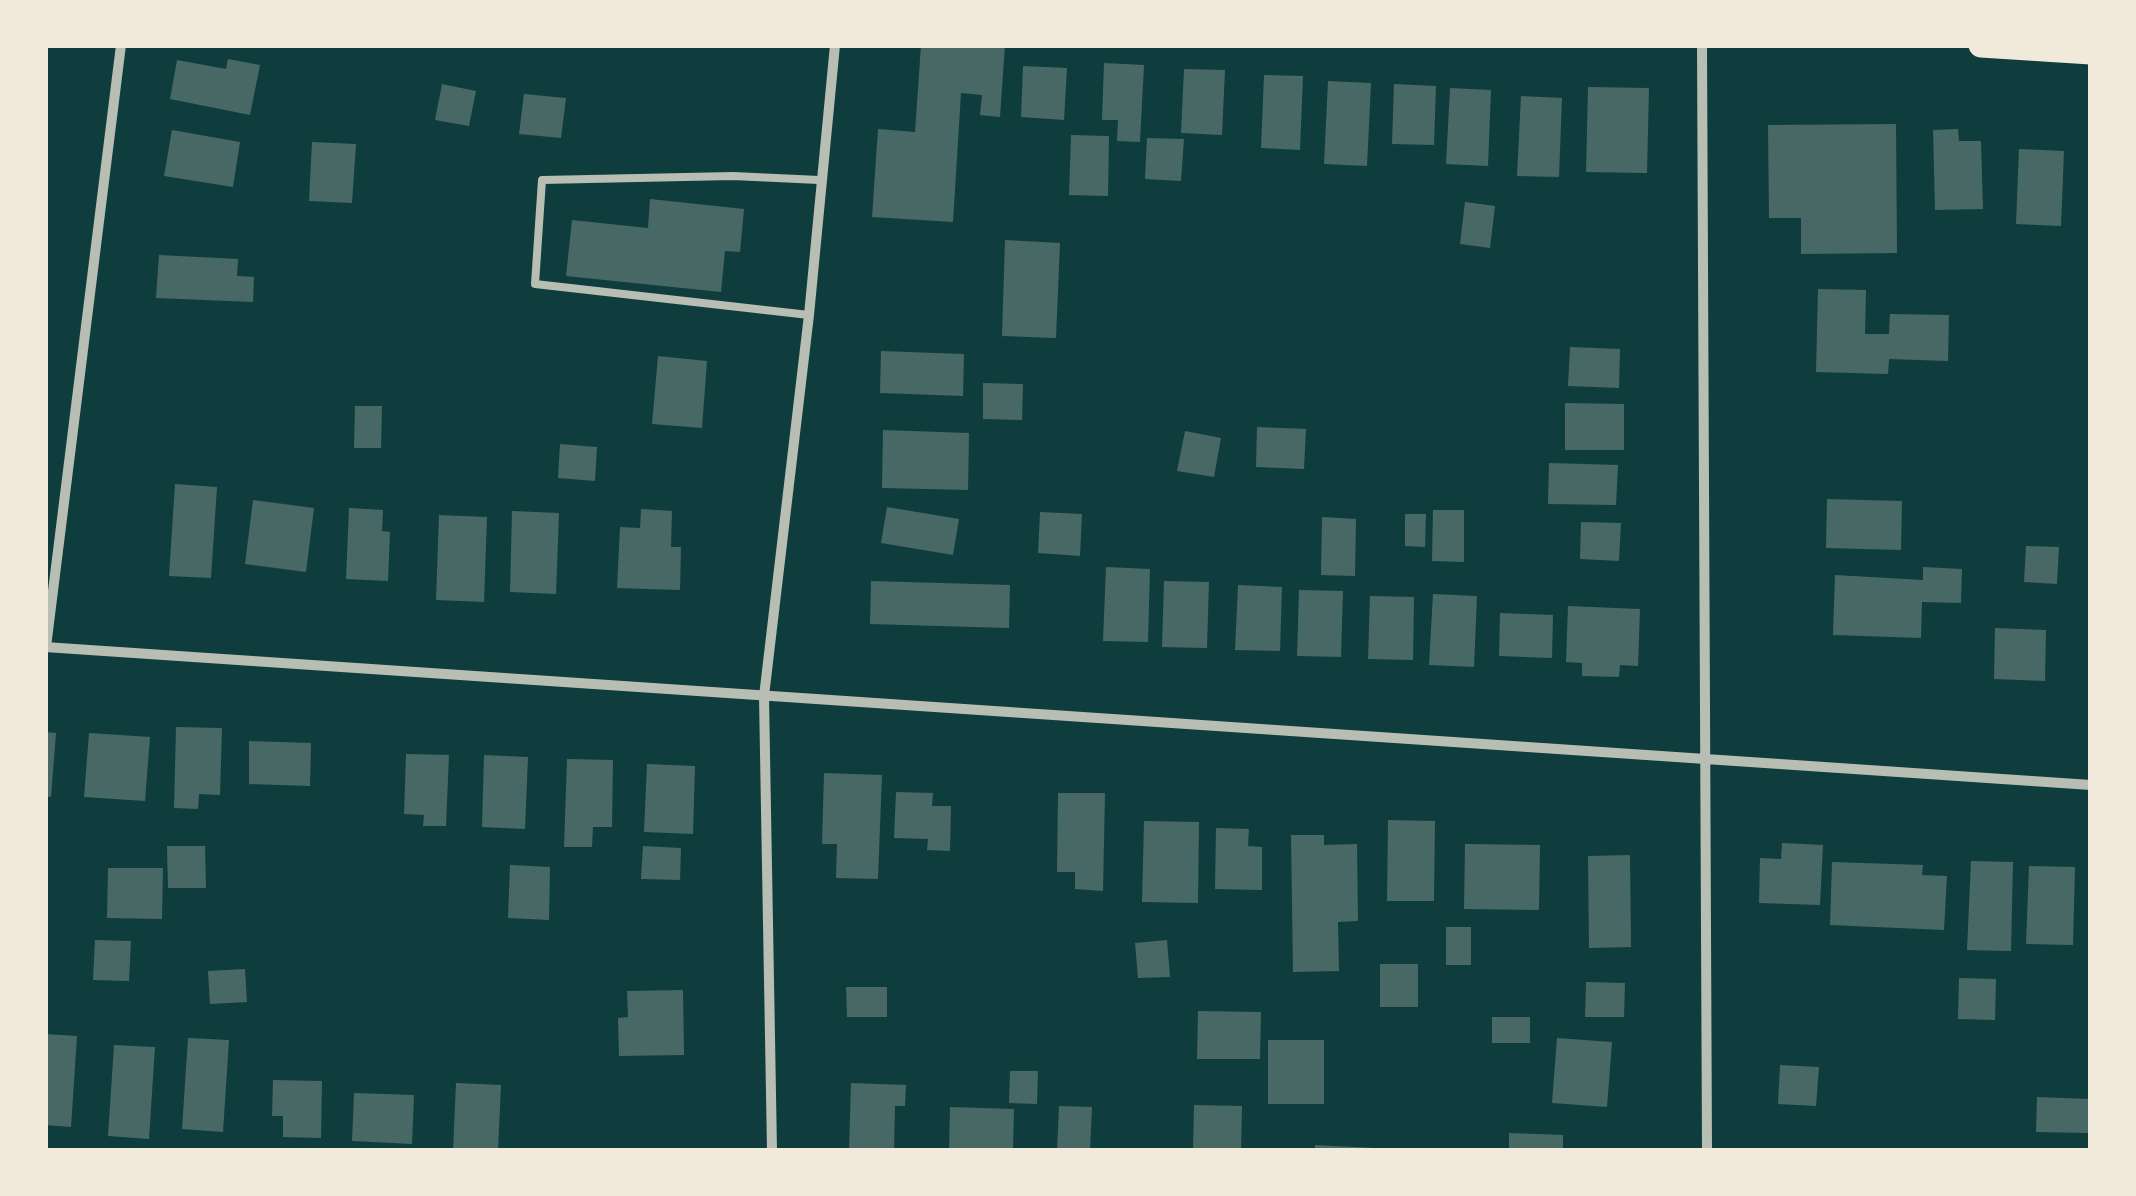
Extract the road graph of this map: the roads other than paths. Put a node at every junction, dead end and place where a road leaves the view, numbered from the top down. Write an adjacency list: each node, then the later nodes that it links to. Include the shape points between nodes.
1 (121, 45): 8 (street)
2 (835, 45): 6 (street)
3 (1702, 45): 10 (street)
4 (1981, 45): 5 (main road)
5 (2091, 52)
6 (819, 180): 7 (street); 7 (lane, via 542,180 538,232 535,284)
7 (809, 315): 9 (street)
8 (46, 647): 9 (street)
9 (764, 696): 10 (street); 12 (street)
10 (1705, 758): 11 (street); 13 (street)
11 (2091, 785)
12 (772, 1151)
13 (1707, 1151)

